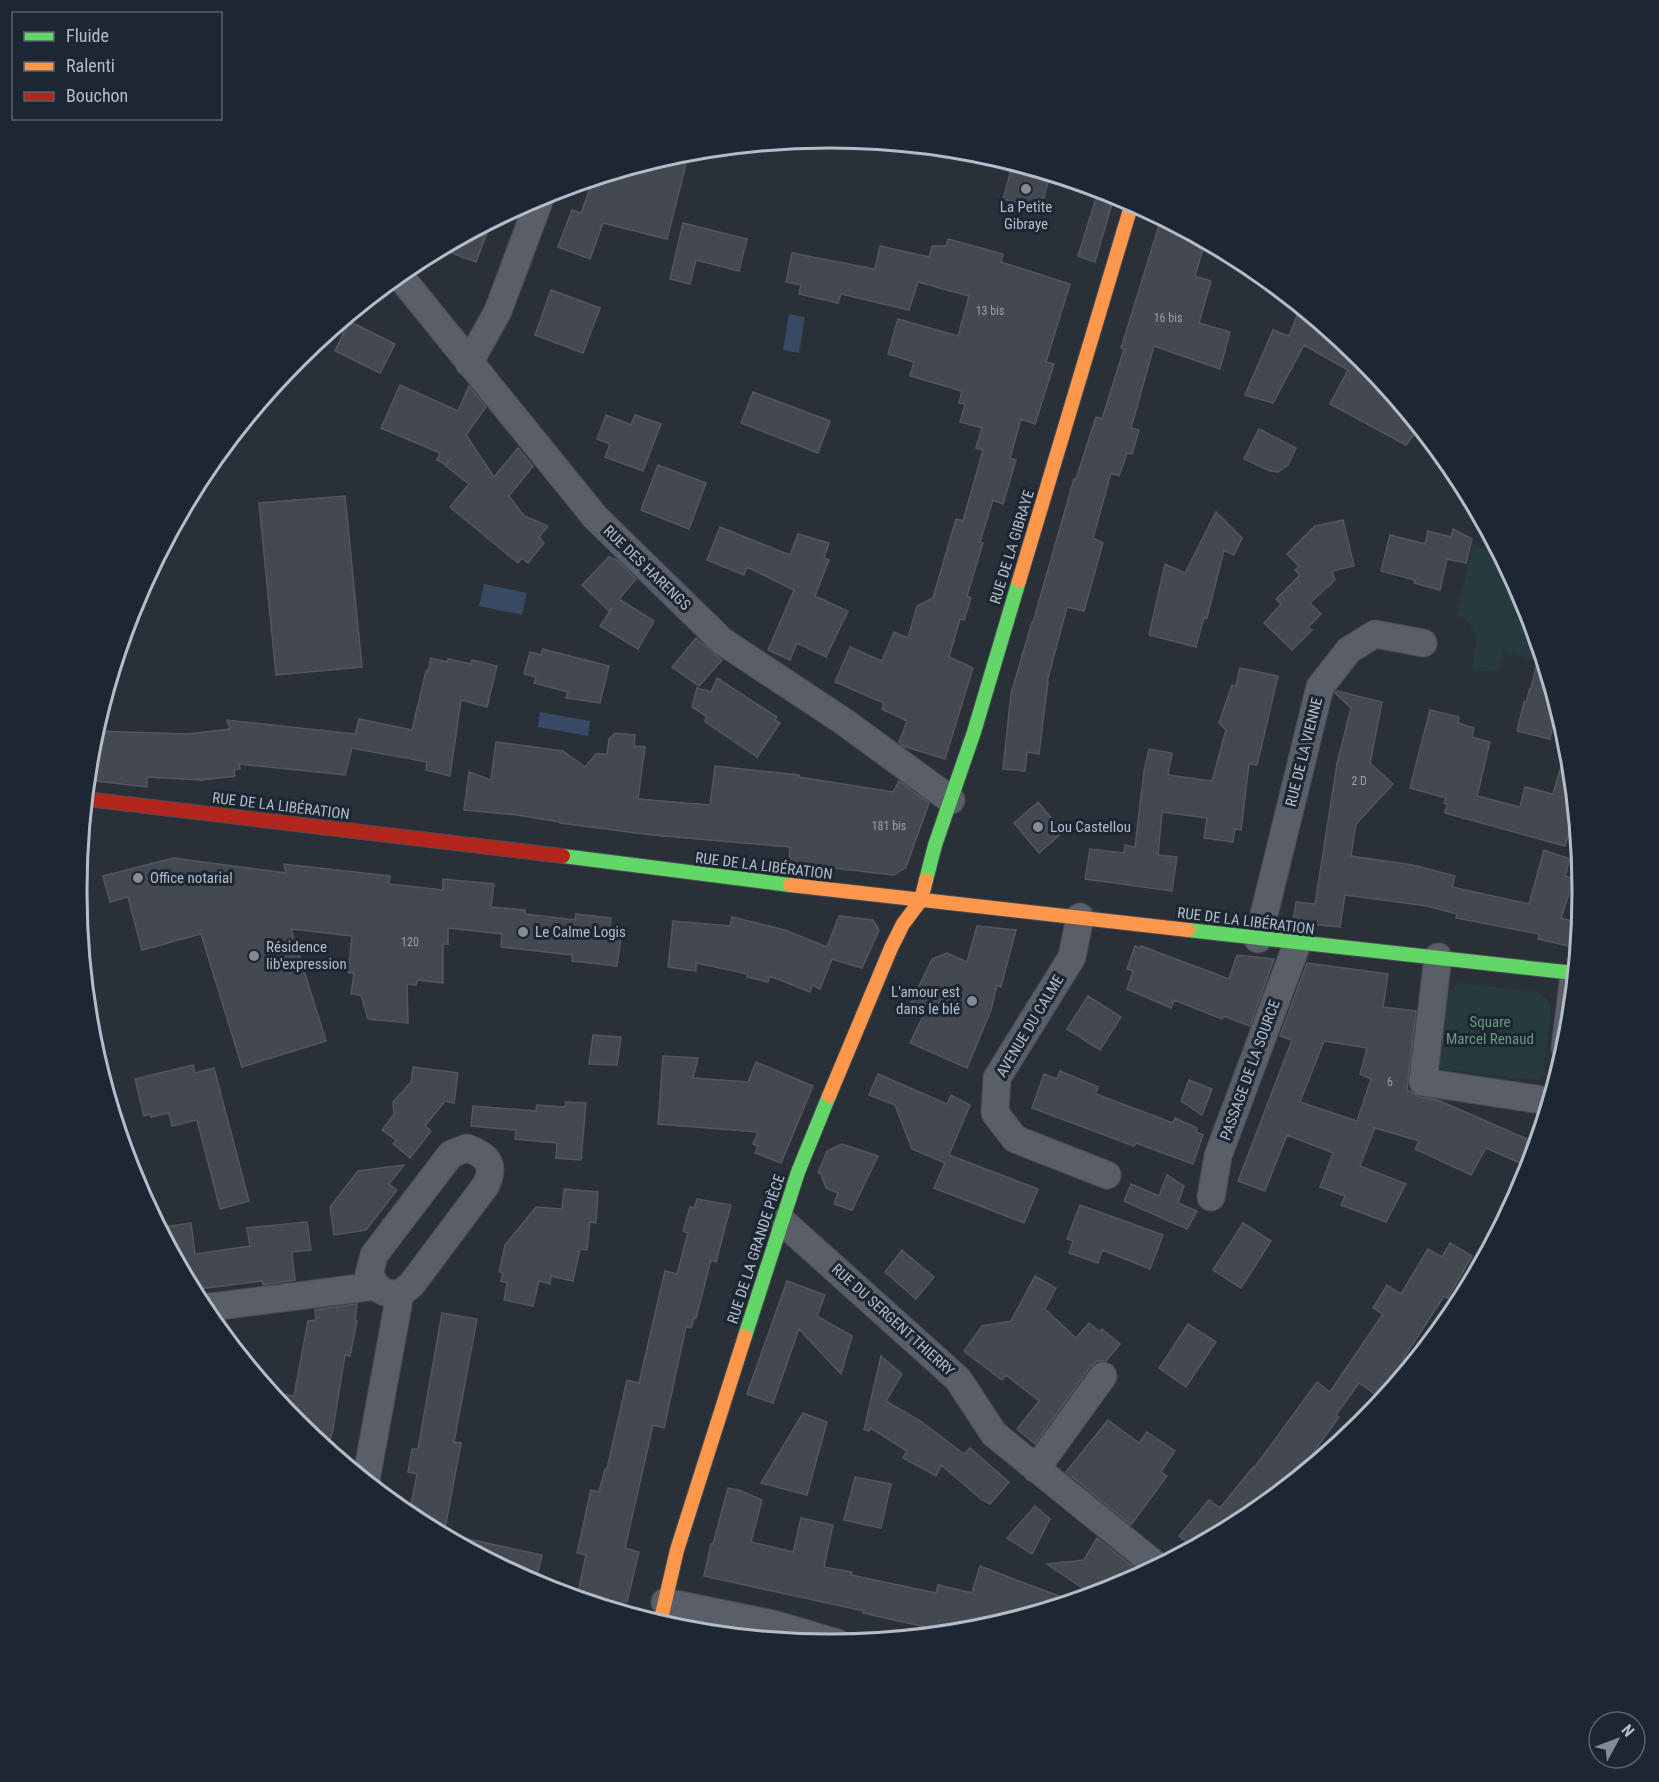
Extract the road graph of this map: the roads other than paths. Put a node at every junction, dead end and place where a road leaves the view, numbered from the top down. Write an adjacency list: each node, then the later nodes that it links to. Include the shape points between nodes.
1 (536, 209): 4 (street, via 498,311)
2 (1129, 212): 6 (street, RUE DE LA GIBRAYE)
3 (405, 282): 4 (street, RUE DES HARENGS)
4 (469, 363): 6 (street, RUE DES HARENGS, via 595,517 722,641)
5 (1423, 643): 10 (street, RUE DE LA VIENNE, via 1375,634 1349,650 1320,687)
6 (951, 800): 8 (street, RUE DE LA GIBRAYE)
7 (92, 801): 8 (street, RUE DE LA LIBÉRATION)
8 (921, 900): 9 (street, RUE DE LA LIBÉRATION); 17 (street, RUE DE LA GRANDE PIÈCE, via 891,948 798,1172)
9 (1080, 917): 10 (street, RUE DE LA LIBÉRATION); 15 (street, AVENUE DU CALME, via 1072,957 997,1078 994,1113 1015,1139)
10 (1258, 939): 11 (street, RUE DE LA LIBÉRATION)
11 (1297, 944): 12 (street, RUE DE LA LIBÉRATION); 16 (street, PASSAGE DE LA SOURCE, via 1218,1156)
12 (1438, 957): 13 (street, RUE DE LA LIBÉRATION); 14 (street, via 1423,1082)
13 (1567, 972)
14 (1542, 1100)
15 (1107, 1175)
16 (1212, 1197)
17 (783, 1222): 21 (street, RUE DU SERGENT THIERRY, via 958,1379 994,1434); 24 (street, RUE DE LA GRANDE PIÈCE, via 677,1550)
18 (388, 1290): 18 (street, via 412,1284 486,1185 489,1164 482,1154 467,1148 451,1154 374,1255 369,1274); 19 (street); 22 (street)
19 (214, 1307)
20 (1103, 1376): 21 (street)
21 (1036, 1469): 23 (street, RUE DU SERGENT THIERRY)
22 (367, 1472)
23 (1150, 1561)
24 (663, 1612): 25 (street, via 773,1624)
25 (803, 1633)

